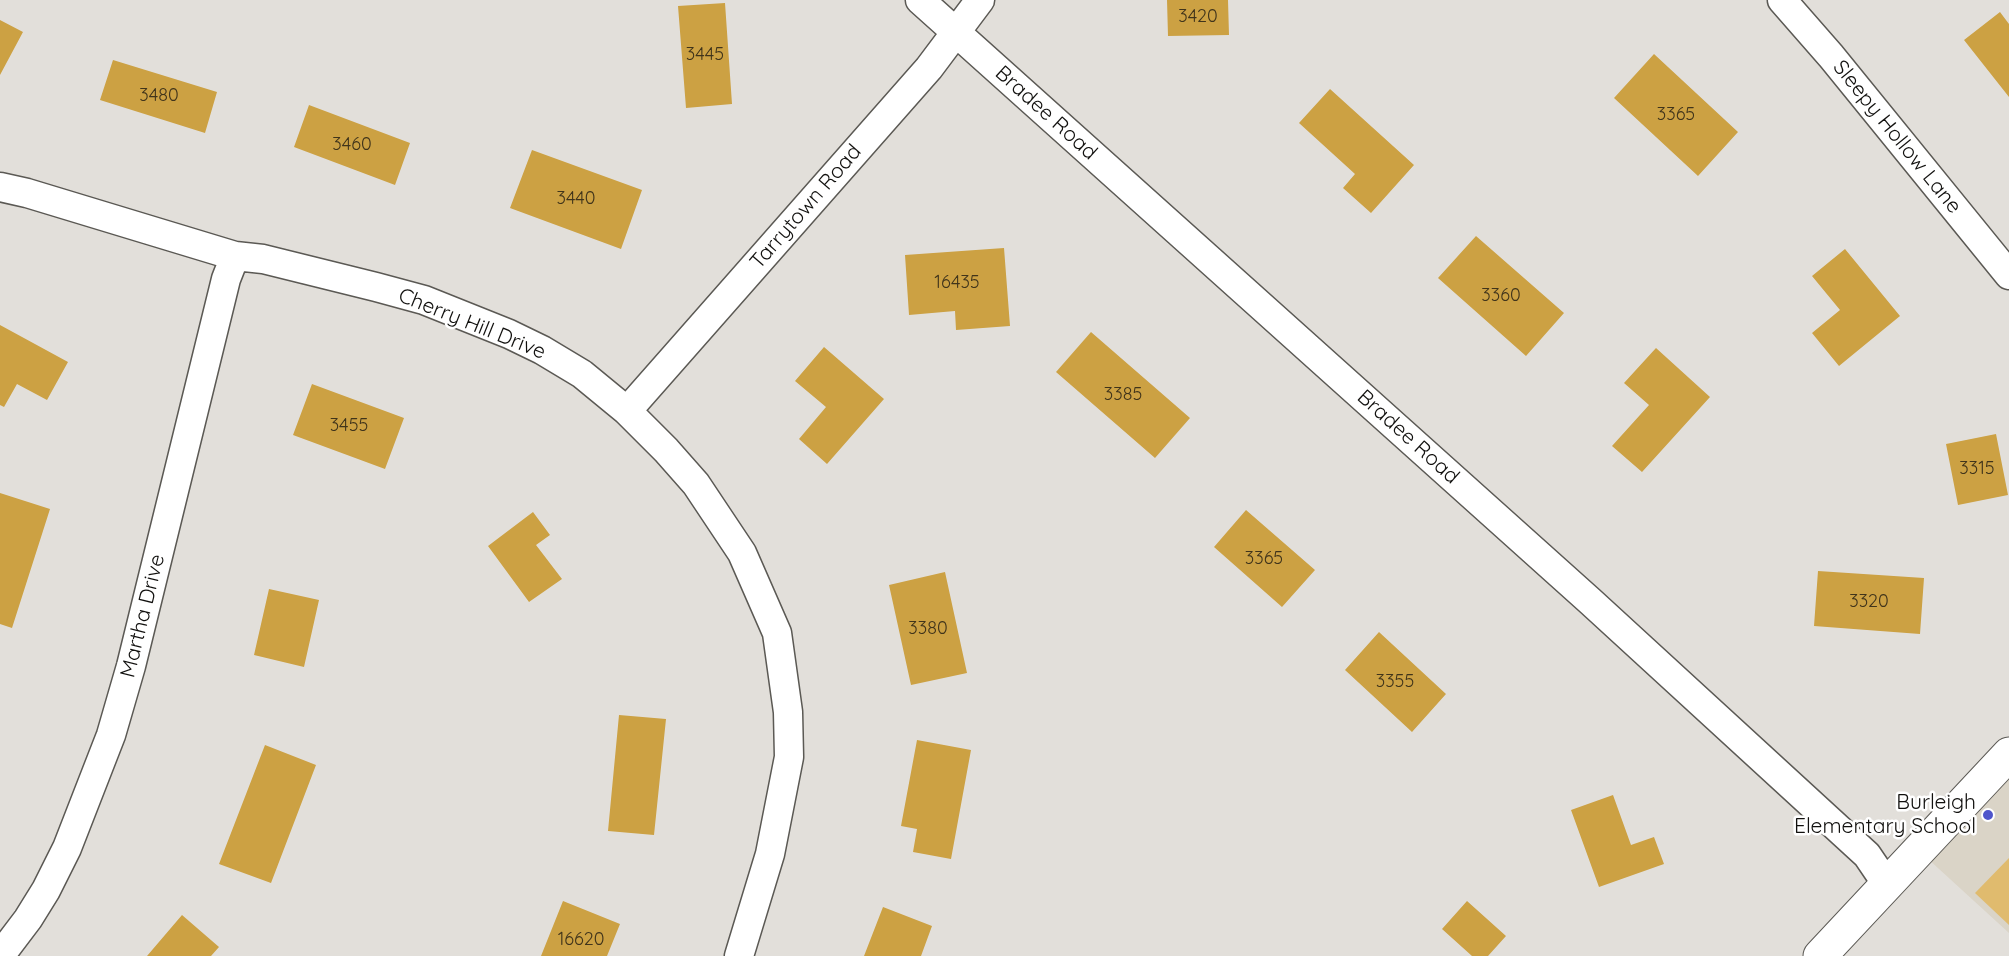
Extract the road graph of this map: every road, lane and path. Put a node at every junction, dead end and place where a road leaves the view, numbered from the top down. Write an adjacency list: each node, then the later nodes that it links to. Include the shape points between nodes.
1 (920, 0): 4 (street, Bradee Road)
2 (980, 0): 4 (street, Tarrytown Road)
3 (1782, 0): 7 (street, Sleepy Hollow Lane)
4 (956, 32): 8 (street, Tarrytown Road, via 929,68); 10 (street, Bradee Road, via 1590,601 1867,855)
5 (0, 187): 6 (street, Cherry Hill Drive)
6 (235, 256): 8 (street, Cherry Hill Drive, via 263,259 424,300 542,350 582,374); 11 (street, Martha Drive, via 111,735 67,848 46,890)
7 (2009, 275)
8 (627, 411): 12 (street, Cherry Hill Drive, via 696,484 742,553 777,633 788,712 789,757 770,854)
9 (2009, 754): 10 (street)
10 (1886, 883): 13 (street)
11 (0, 956)
12 (739, 956)
13 (1820, 956)

